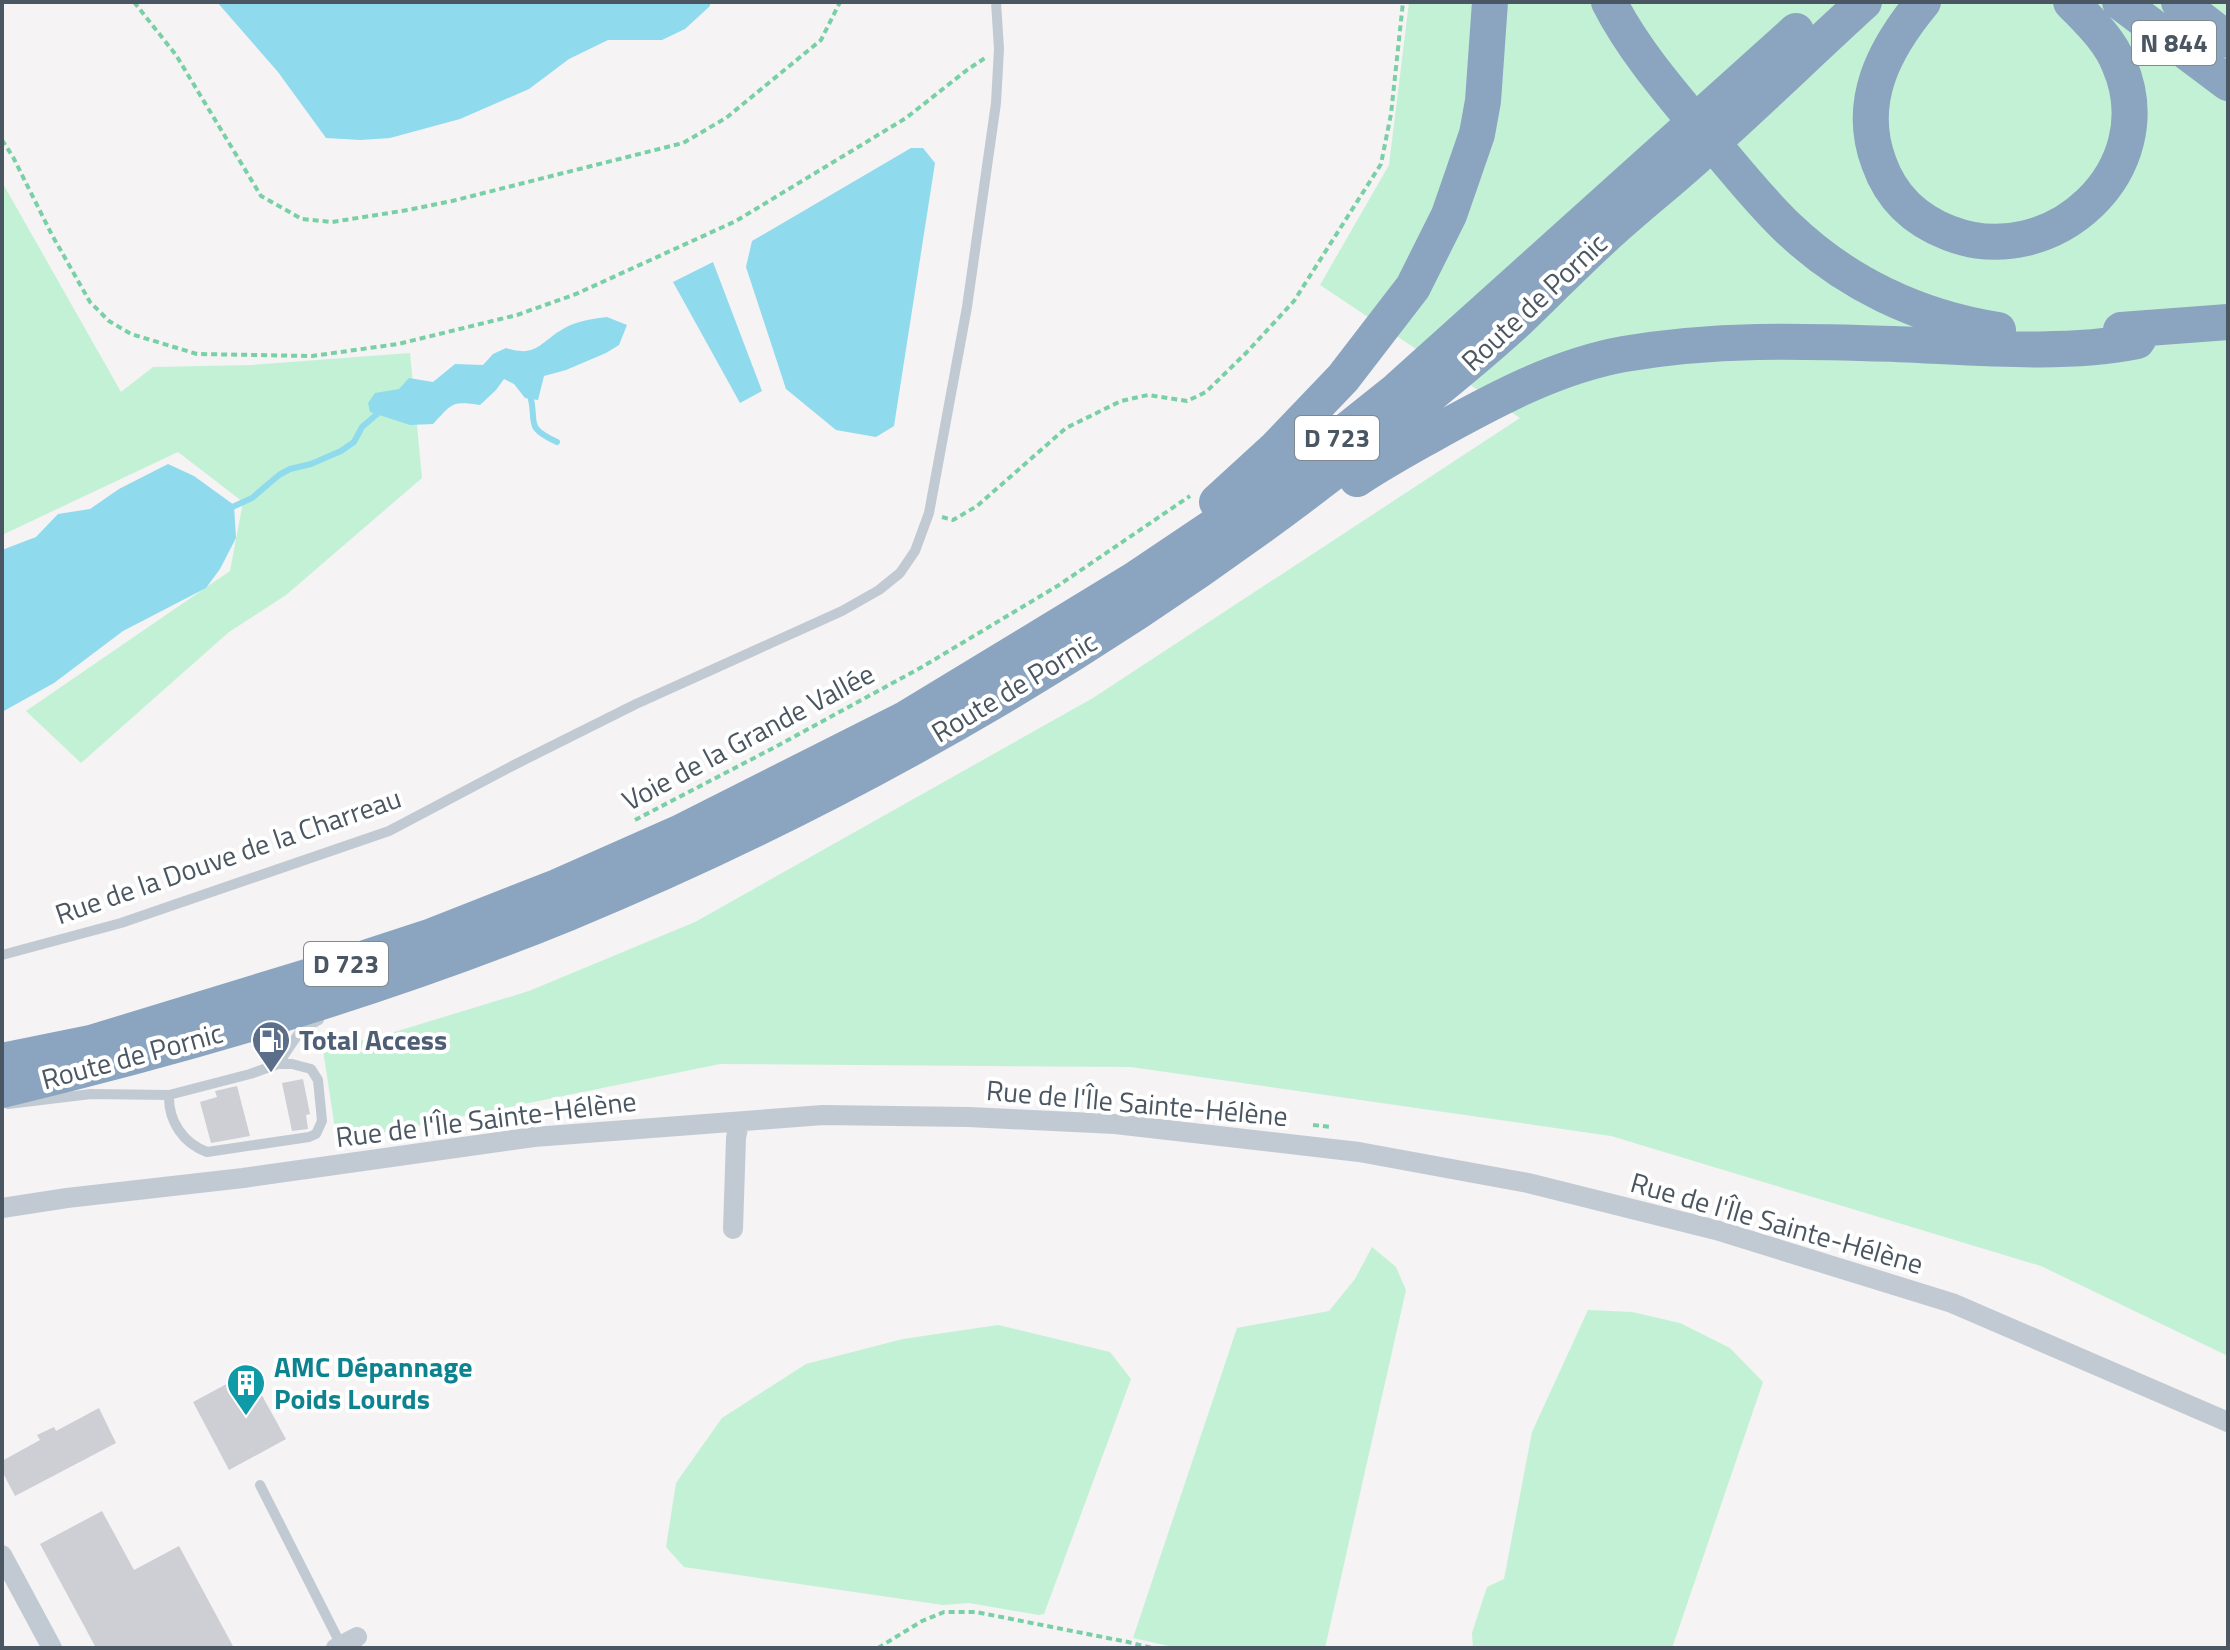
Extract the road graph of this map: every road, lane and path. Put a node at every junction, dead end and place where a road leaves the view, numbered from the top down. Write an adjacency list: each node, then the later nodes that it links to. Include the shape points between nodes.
1 (134, 2): 2 (path, via 176,55 261,196 302,219 332,222 452,201 683,143 726,118 821,40)
2 (840, 2)
3 (996, 2): 17 (lane, Rue de la Douve de la Charreau)
4 (1403, 2): 24 (path, via 1381,164 1294,301 1247,352 1206,392 1187,401 1148,395 1121,401 1066,428 977,506 953,520)
5 (1490, 2): 26 (highway, via 1477,134 1449,215 1413,287 1343,378 1276,448 1223,498 1109,577)
6 (1609, 2): 22 (highway, via 1662,83 1756,193 1786,227 1851,277 1891,300 1971,326 2044,334)
7 (1828, 2): 26 (highway, Route de Pornic / D 723, via 1397,390 1293,473)
8 (1864, 2): 21 (highway, Route de Pornic / D 723)
9 (1902, 2): 21 (highway, D 723)
10 (1923, 2): 11 (highway, via 1891,47 1876,80 1869,114 1872,145 1885,180 1909,212 1967,240 1994,243 2018,242 2079,214 2109,180 2124,146 2130,107 2119,64 2106,40)
11 (2071, 2)
12 (2120, 2): 18 (highway, N 844)
13 (2179, 2): 16 (highway, N 844)
14 (2207, 2): 15 (highway)
15 (2228, 17)
16 (2228, 40)
17 (999, 49): 19 (path, via 906,118 736,221 576,294 517,315 398,344 312,356 197,354 131,334 109,321 90,302); 24 (lane, Rue de la Douve de la Charreau, via 967,307)
18 (2228, 83)
19 (2, 140)
20 (2228, 322): 22 (highway)
21 (1513, 325): 25 (highway, Route de Pornic / D 723)
22 (2145, 328): 25 (highway, via 2137,341 2078,347 1776,340 1622,355 1559,372 1485,405 1381,463 1297,520)
23 (1200, 488): 27 (path, Voie de la Grande Vallée, via 1059,585 922,667)
24 (929, 513): 28 (lane, Rue de la Douve de la Charreau, via 915,551 879,590 636,704 389,831 121,923)
25 (1268, 522): 32 (highway, Route de Pornic / D 723, via 1003,695 912,748 725,843 409,976 208,1037)
26 (1088, 609): 30 (highway, Route de Pornic / D 723, via 895,724 679,833 557,887 307,977 91,1043)
27 (628, 823)
28 (2, 955)
29 (327, 1016): 31 (lane, via 301,1030)
30 (2, 1061)
31 (278, 1064): 33 (lane); 33 (lane, via 304,1066 315,1074 322,1121 316,1134 207,1152 177,1130)
32 (2, 1090)
33 (169, 1095): 34 (lane, via 65,1096)
34 (2, 1105)
35 (739, 1122): 38 (street, Rue de l'Île Sainte-Hélène, via 534,1137); 39 (street); 40 (street, Rue de l'Île Sainte-Hélène, via 838,1115 1115,1124 1359,1152 1528,1183 1716,1230 1952,1303)
36 (1311, 1124): 37 (path)
37 (1341, 1128)
38 (2, 1208)
39 (733, 1229)
40 (2228, 1422)
41 (260, 1485): 43 (lane)
42 (2, 1555): 44 (street)
43 (345, 1644)
44 (52, 1648)
45 (878, 1648): 46 (path, via 944,1612 976,1612)
46 (1152, 1648)

